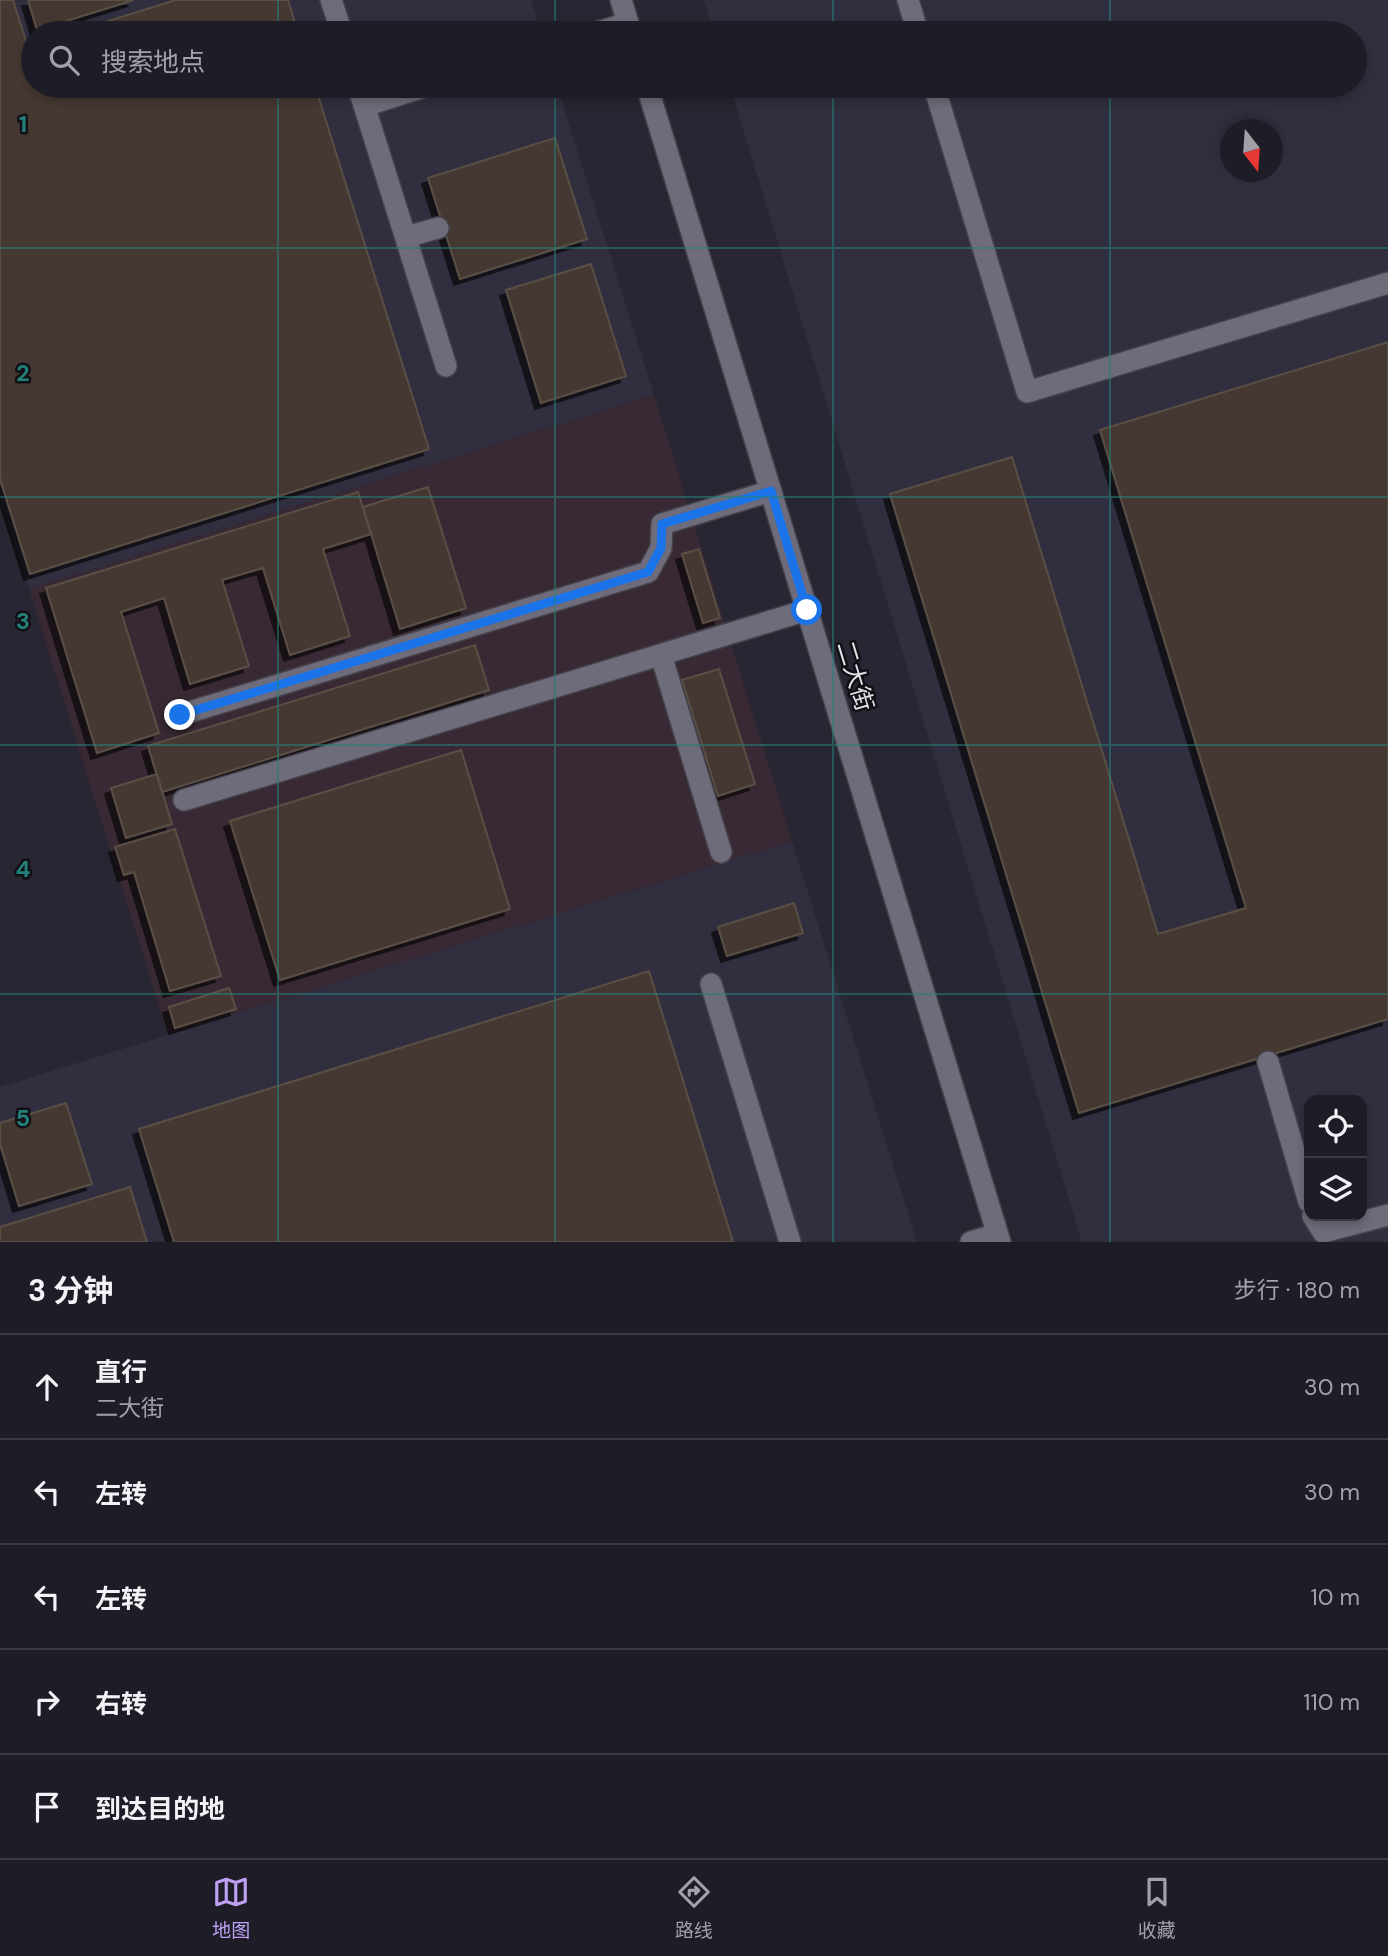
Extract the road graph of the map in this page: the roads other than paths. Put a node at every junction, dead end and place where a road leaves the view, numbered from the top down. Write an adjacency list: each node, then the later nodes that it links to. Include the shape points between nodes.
1 (331, 0): 4 (street)
2 (621, 0): 5 (street)
3 (908, 0): 6 (street)
4 (338, 21)
5 (628, 21)
6 (914, 21)
7 (362, 98): 11 (street)
8 (651, 98): 14 (street, 二大街)
9 (938, 98): 12 (street, via 1027,392)
10 (438, 228): 11 (street)
11 (406, 237): 13 (street)
12 (1388, 283)
13 (446, 366)
14 (771, 491): 15 (street, 二大街); 17 (street, via 662,524 661,548 648,572)
15 (807, 610): 16 (street); 25 (street, 二大街)
16 (661, 655): 18 (street); 19 (street)
17 (180, 715)
18 (184, 800)
19 (721, 852)
20 (711, 984): 26 (street)
21 (1268, 1062): 22 (street)
22 (1304, 1185)
23 (1388, 1215): 24 (street, via 1322,1232)
24 (1316, 1221)
25 (999, 1238): 27 (street)
26 (790, 1242)
27 (971, 1242)

